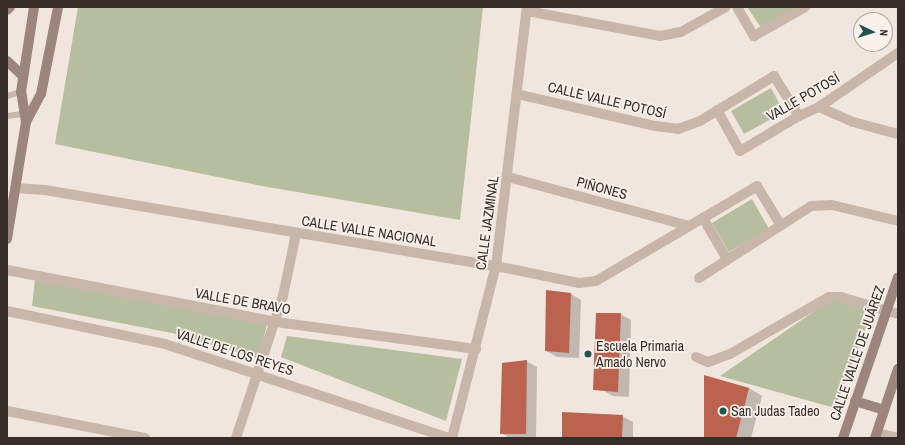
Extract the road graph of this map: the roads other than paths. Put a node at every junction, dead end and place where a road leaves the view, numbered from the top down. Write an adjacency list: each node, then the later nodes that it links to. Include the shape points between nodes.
1 (10, 7): 8 (main road)
2 (34, 7): 11 (main road)
3 (58, 7): 19 (main road, via 41,94)
4 (726, 7): 7 (street, via 681,32 660,36)
5 (737, 7): 6 (street, via 754,36)
6 (805, 7)
7 (527, 9): 13 (street, CALLE JAZMINAL)
8 (7, 10)
9 (898, 53): 15 (street, VALLE POTOSÍ)
10 (7, 60): 11 (main road)
11 (23, 76): 12 (main road)
12 (21, 92): 14 (lane); 19 (main road)
13 (517, 94): 16 (street, CALLE VALLE POTOSÍ, via 668,129 687,127); 21 (street, CALLE JAZMINAL)
14 (7, 96)
15 (819, 107): 18 (street, VALLE POTOSÍ); 20 (street, via 852,122)
16 (718, 110): 18 (street, CALLE VALLE POTOSÍ, via 774,76); 18 (street, VALLE POTOSÍ, via 740,151)
17 (7, 116): 19 (lane)
18 (799, 116)
19 (25, 118): 22 (main road)
20 (898, 134)
21 (508, 177): 26 (street, PIÑONES); 30 (street, CALLE JAZMINAL)
22 (11, 188): 27 (street, CALLE VALLE NACIONAL, via 45,190); 28 (main road)
23 (703, 218): 25 (street, CALLE VALLE NACIONAL, via 757,186); 26 (street, CALLE VALLE NACIONAL); 29 (street)
24 (898, 221): 25 (street, via 820,204 811,206)
25 (780, 224): 29 (street)
26 (689, 226): 30 (street, CALLE VALLE NACIONAL, via 588,283)
27 (296, 234): 30 (street, CALLE VALLE NACIONAL); 37 (street)
28 (7, 240)
29 (727, 259): 33 (street)
30 (496, 266): 38 (street, CALLE JAZMINAL)
31 (7, 270): 37 (street, VALLE DE BRAVO)
32 (898, 277): 34 (main road, CALLE VALLE DE JUÁREZ)
33 (699, 278)
34 (887, 310): 36 (street); 39 (street, via 841,297 829,297 719,359 708,362); 42 (main road, CALLE VALLE DE JUÁREZ)
35 (7, 312): 41 (street, VALLE DE LOS REYES, via 165,344)
36 (898, 314)
37 (276, 322): 38 (street, VALLE DE BRAVO); 41 (street)
38 (476, 349): 49 (street, CALLE JAZMINAL)
39 (696, 357)
40 (898, 369): 43 (main road)
41 (259, 374): 47 (street); 48 (street, VALLE DE LOS REYES)
42 (855, 401): 43 (main road); 50 (main road, CALLE VALLE DE JUÁREZ)
43 (884, 410): 45 (main road)
44 (7, 412): 46 (street)
45 (876, 435): 51 (street)
46 (145, 438)
47 (236, 438)
48 (449, 438)
49 (452, 438)
50 (843, 438)
51 (898, 438)

